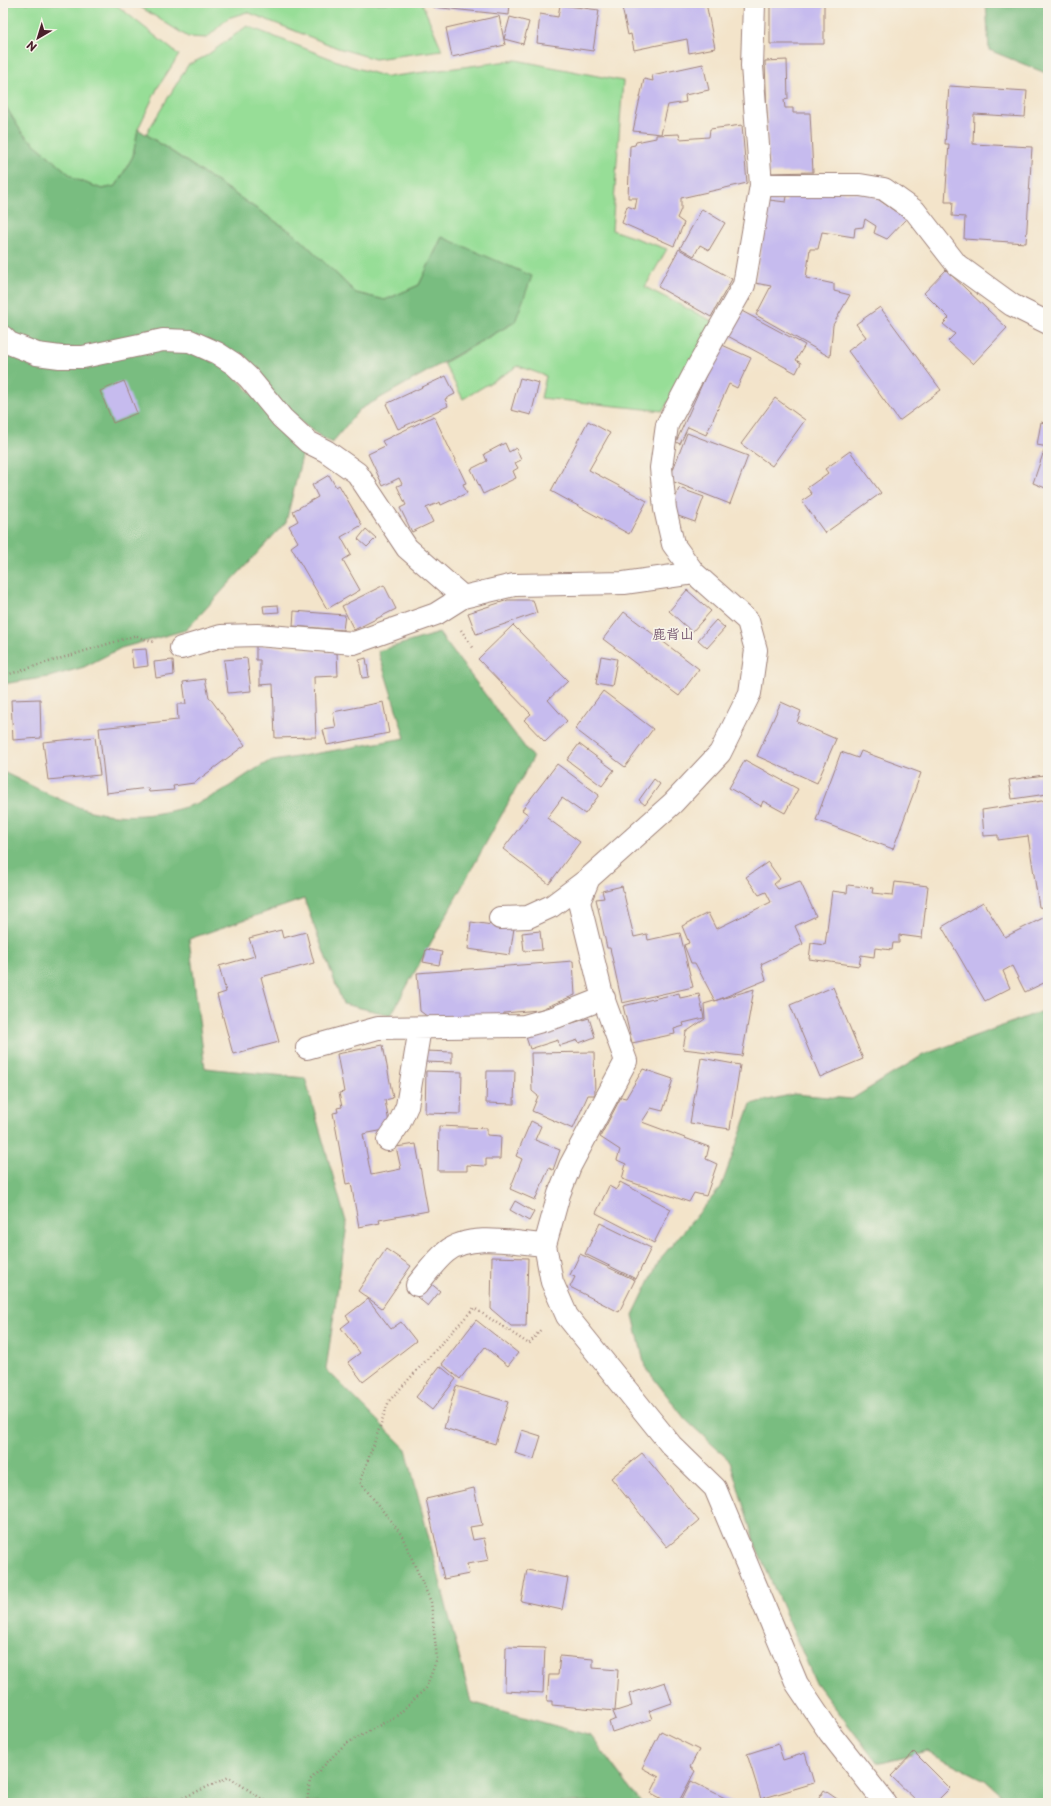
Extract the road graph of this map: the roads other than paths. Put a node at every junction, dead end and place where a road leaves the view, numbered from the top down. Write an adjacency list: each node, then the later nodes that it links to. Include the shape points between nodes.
1 (754, 3): 2 (street, via 752,66)
2 (761, 185): 3 (street, via 860,185 884,189 915,211 956,265 1012,305); 5 (street, via 744,285 667,425 661,468 665,509 673,544)
3 (1048, 323)
4 (3, 336): 6 (street, via 9,343 37,354 60,357 83,357 163,340 190,341 217,353 249,378 282,418 308,442 326,451 357,473 407,548)
5 (694, 573): 6 (street, via 624,583 514,585); 8 (street, via 748,621 756,650 750,693 720,753 673,803)
6 (463, 597): 7 (street, via 436,614 354,644 256,635 220,636)
7 (181, 648)
8 (589, 878): 9 (street, via 546,909 528,917); 10 (street, via 579,902)
9 (500, 918)
10 (604, 998): 11 (street, via 556,1018 524,1026); 14 (street, via 626,1061 570,1166 559,1194)
11 (420, 1028): 12 (street, via 378,1028); 13 (street, via 407,1106)
12 (307, 1048)
13 (388, 1140)
14 (545, 1245): 15 (street, via 463,1242 446,1252); 16 (street, via 552,1282 567,1316 671,1445 716,1488 797,1684 830,1733)
15 (417, 1284)
16 (885, 1803)

